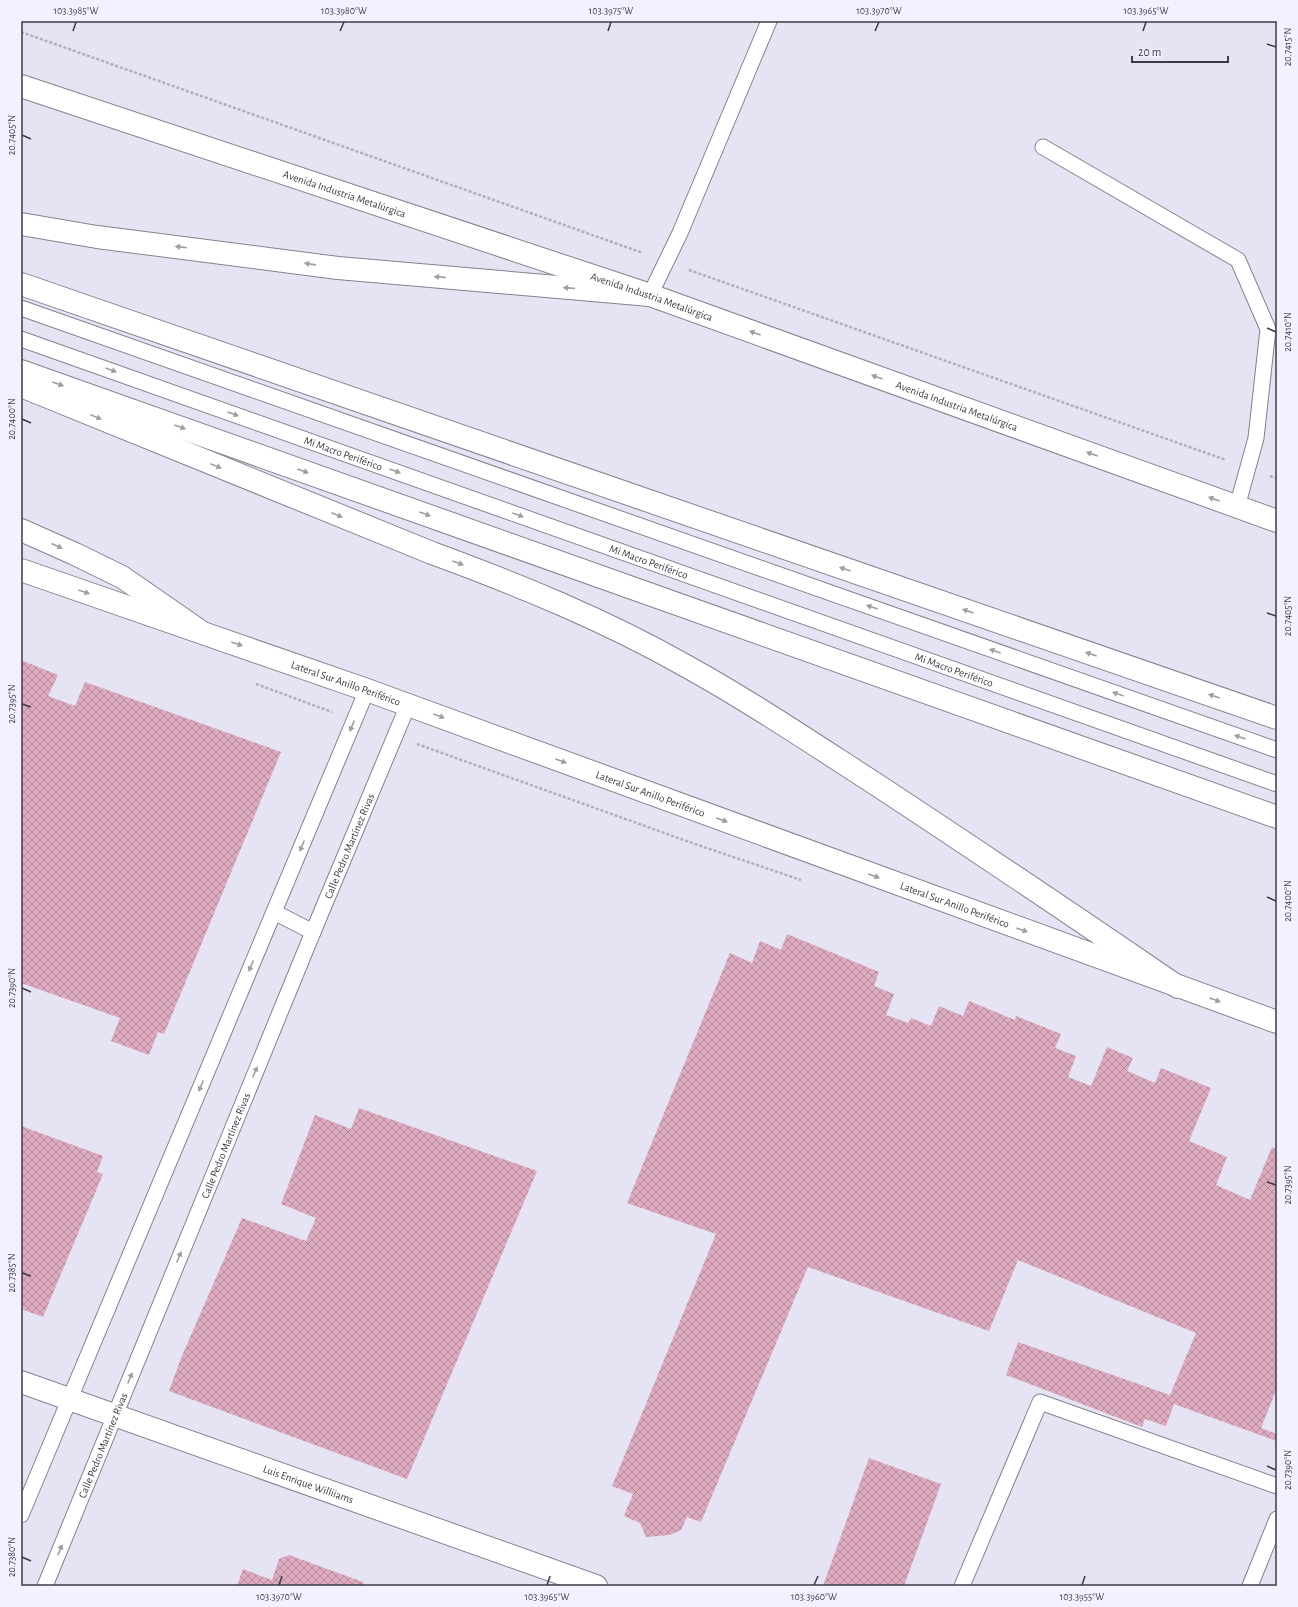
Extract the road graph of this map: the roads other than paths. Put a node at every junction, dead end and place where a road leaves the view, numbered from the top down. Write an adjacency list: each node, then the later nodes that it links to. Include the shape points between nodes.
1 (769, 21): 6 (lane, via 680,233)
2 (21, 86): 6 (main road, Avenida Industria Metalúrgica)
3 (1043, 147): 11 (lane, via 1238,260 1268,329 1256,438)
4 (21, 224): 6 (main road, one-way to 4, via 338,268 97,237)
5 (21, 284): 18 (main road, one-way to 5)
6 (650, 295): 11 (main road, Avenida Industria Metalúrgica, one-way to 6)
7 (21, 308): 19 (lane, one-way to 7)
8 (21, 338): 20 (lane, Mi Macro Periférico, one-way to 20)
9 (21, 371): 21 (main road, one-way to 21)
10 (21, 386): 24 (main road, one-way to 24, via 417,548 551,599 685,665 771,716 918,812)
11 (1237, 507): 12 (main road, Avenida Industria Metalúrgica)
12 (1277, 521)
13 (21, 530): 15 (main road, one-way to 15, via 122,577)
14 (21, 570): 15 (main road, Lateral Sur Anillo Periférico, one-way to 15)
15 (200, 631): 16 (main road, Lateral Sur Anillo Periférico, one-way to 16)
16 (367, 690): 17 (main road, Lateral Sur Anillo Periférico); 22 (lane, one-way to 22)
17 (408, 705): 23 (lane, Calle Pedro Martínez Rivas); 24 (main road, Lateral Sur Anillo Periférico, one-way to 24)
18 (1277, 718)
19 (1277, 750)
20 (1277, 784)
21 (1277, 817)
22 (274, 912): 23 (lane); 27 (lane, one-way to 27)
23 (313, 932): 28 (lane, Calle Pedro Martínez Rivas, one-way to 23)
24 (1178, 987): 25 (main road, Lateral Sur Anillo Periférico, one-way to 25)
25 (1277, 1022)
26 (21, 1382): 27 (main road, Luis Enrique Williiams)
27 (70, 1399): 28 (main road, Luis Enrique Williiams); 30 (lane)
28 (114, 1415): 32 (lane, Calle Pedro Martínez Rivas, one-way to 28); 33 (main road, Luis Enrique Williiams)
29 (1277, 1486): 34 (lane, via 1040,1402)
30 (21, 1515)
31 (1277, 1519): 35 (lane)
32 (45, 1586)
33 (596, 1586)
34 (962, 1586)
35 (1250, 1586)

